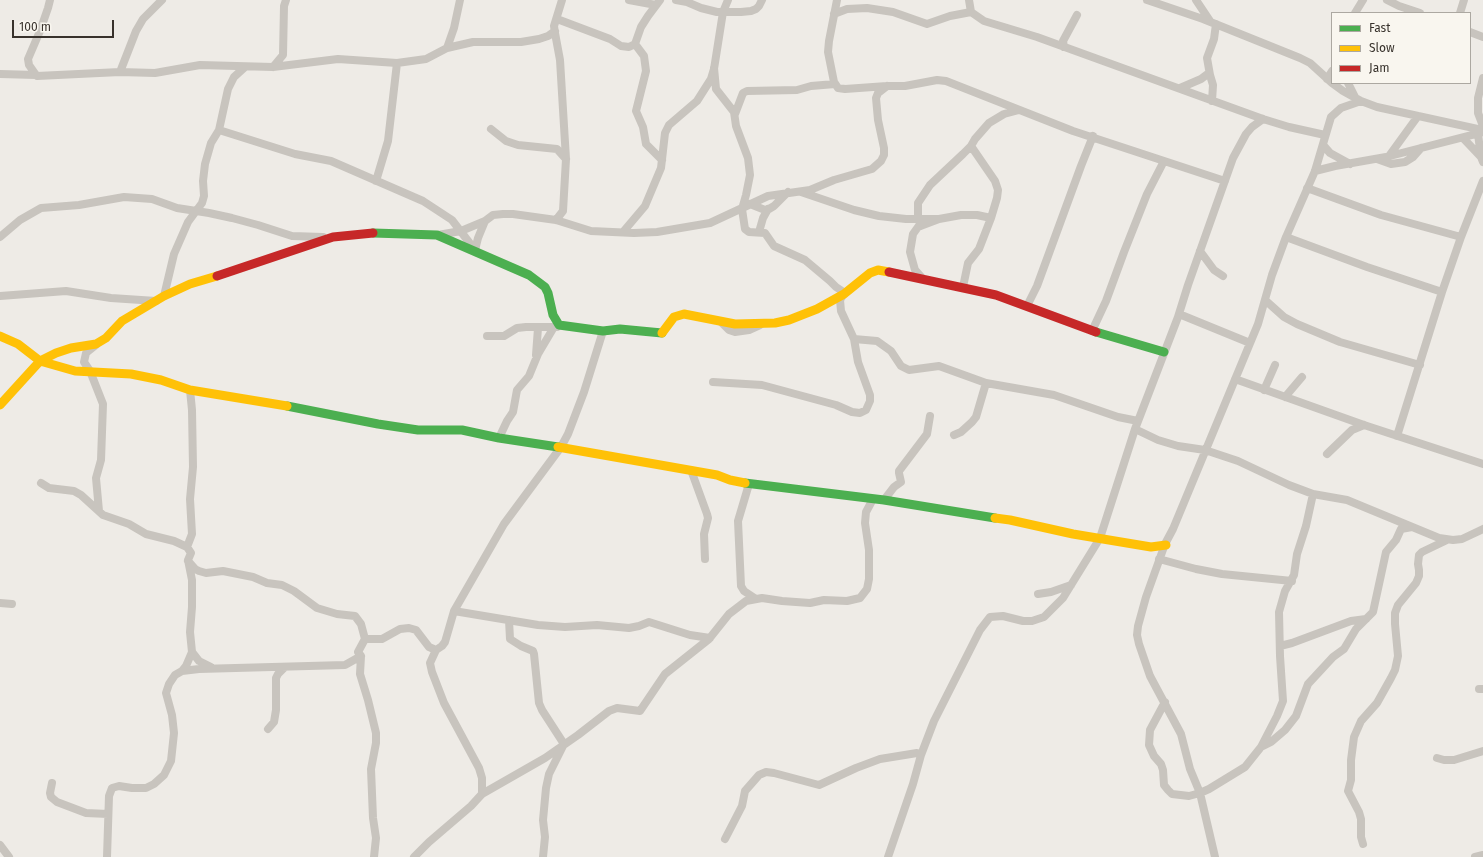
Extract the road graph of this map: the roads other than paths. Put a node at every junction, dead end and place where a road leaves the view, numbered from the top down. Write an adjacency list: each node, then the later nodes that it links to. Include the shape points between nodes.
1 (50, 0): 40 (street, via 28,59)
2 (162, 0): 37 (street, via 143,19 136,31)
3 (286, 0): 35 (street, via 283,55)
4 (460, 0): 32 (street)
5 (562, 0): 25 (street)
6 (630, 0): 17 (street)
7 (676, 0): 18 (street)
8 (728, 0): 18 (street)
9 (762, 0): 18 (street, via 759,6 751,11)
10 (837, 0): 23 (street)
11 (969, 0): 19 (street)
12 (1148, 0): 26 (street)
13 (1196, 0): 26 (street)
14 (1363, 0): 20 (street)
15 (1387, 0): 21 (street)
16 (1464, 0): 22 (street)
17 (658, 3): 30 (street, via 641,27)
18 (723, 12): 36 (street)
19 (971, 12): 23 (street, via 926,24 893,12 867,8 847,9); 31 (street, via 984,21)
20 (1356, 12)
21 (1417, 12)
22 (1460, 12)
23 (834, 14): 43 (street, via 828,52)
24 (1077, 15): 31 (street, via 1063,41)
25 (557, 19): 27 (street); 30 (street, via 610,39 621,46 629,47)
26 (1213, 23): 39 (street, via 1214,39 1207,58); 42 (street, via 1310,63)
27 (555, 31): 32 (street, via 539,39 521,42 473,42); 65 (street, via 560,60)
28 (1471, 32): 29 (street)
29 (1483, 37)
30 (635, 44): 67 (street, via 644,56 646,71 636,111 643,127 646,144)
31 (1064, 47): 47 (street)
32 (447, 48): 33 (street, via 426,59)
33 (397, 63): 35 (street, via 338,59); 72 (street, via 388,141)
34 (245, 67): 35 (street); 37 (street, via 200,65 155,73); 56 (street, via 234,77 228,89)
35 (273, 67)
36 (714, 68): 51 (street, via 716,88); 67 (street, via 711,79 697,101 669,125 665,133)
37 (120, 72): 40 (street)
38 (0, 74): 40 (street)
39 (1210, 74): 47 (street); 49 (street, via 1213,85)
40 (36, 75)
41 (1483, 80): 54 (street, via 1478,98 1478,113)
42 (1331, 82)
43 (835, 84): 46 (street, via 838,88 845,89); 51 (street, via 797,90 747,91 743,94)
44 (1333, 84): 48 (street)
45 (1349, 84): 48 (street)
46 (887, 86): 50 (street, via 941,80); 76 (street, via 876,98 884,148 881,161 872,169 810,190)
47 (1180, 88): 49 (street)
48 (1358, 99): 52 (street, via 1377,107); 58 (street, via 1336,112 1331,118)
49 (1212, 101): 53 (street)
50 (1019, 110): 59 (street); 62 (street, via 1004,114 989,124)
51 (735, 114): 80 (street, via 736,126 750,170)
52 (1418, 116): 57 (street); 64 (street)
53 (1263, 120): 58 (street); 73 (street, via 1252,127 1240,143)
54 (1483, 126)
55 (491, 129): 65 (street, via 506,141 518,146 557,149)
56 (219, 130): 72 (street, via 295,154 331,161); 78 (street, via 211,143 205,164)
57 (1481, 132): 60 (street); 68 (street)
58 (1326, 135): 61 (street)
59 (1093, 136): 69 (street); 109 (street, via 1037,286)
60 (1463, 138): 63 (street); 68 (street)
61 (1323, 145): 70 (street); 71 (street)
62 (971, 146): 85 (street, via 997,184 997,198); 88 (street, via 922,196 917,208)
63 (1421, 148): 64 (street); 66 (street, via 1405,162 1391,164)
64 (1389, 156): 66 (street)
65 (566, 159): 83 (street)
66 (1376, 159): 70 (street)
67 (662, 160): 92 (street, via 645,206)
68 (1482, 160)
69 (1164, 161): 73 (street); 115 (street, via 1147,194)
70 (1350, 164): 71 (street)
71 (1315, 171): 75 (street)
72 (376, 181): 91 (street, via 423,201 452,220)
73 (1225, 181): 100 (street)
74 (1483, 181): 98 (street)
75 (1307, 188): 97 (street); 98 (street, via 1381,215)
76 (798, 191): 77 (street); 88 (street, via 854,210 879,216)
77 (788, 192): 79 (street, via 768,196); 81 (street)
78 (202, 200): 82 (street); 84 (street)
79 (750, 204): 80 (street); 81 (street)
80 (742, 209): 92 (street, via 710,223 657,232); 93 (street, via 745,229 749,232)
81 (768, 210): 93 (street)
82 (196, 211): 84 (street); 95 (street, via 146,198 124,198 40,208); 107 (street, via 188,222 174,254)
83 (562, 211): 87 (street); 90 (street)
84 (209, 213): 96 (street, via 292,236)
85 (991, 218): 86 (street, via 969,215); 103 (street, via 979,249 968,263)
86 (939, 219): 88 (street); 102 (street, via 923,224 913,234 910,252 912,263 914,270)
87 (556, 220): 89 (street, via 503,214 493,215); 90 (street)
88 (918, 220)
89 (485, 221): 91 (street); 99 (street)
90 (569, 224): 92 (street, via 591,231)
91 (461, 231): 94 (street); 99 (street)
92 (623, 232)
93 (759, 232): 105 (street, via 765,233 774,246 809,263)
94 (437, 235): 96 (street, via 377,233); 99 (street)
95 (0, 236)
96 (334, 237): 107 (street, via 190,284)
97 (1286, 237): 104 (street); 108 (street)
98 (1461, 237): 104 (street)
99 (476, 251): 111 (street, via 529,275 541,284 548,293 550,307 559,325)
100 (1200, 251): 101 (street, via 1214,270); 110 (street)
101 (1223, 276)
102 (923, 279): 103 (street); 105 (street, via 878,270 870,273)
103 (963, 287): 109 (street)
104 (1442, 292): 126 (street)
105 (845, 293): 114 (street, via 817,309 775,323 721,322 684,314 674,317 663,333 620,329); 118 (street, via 840,300 841,311)
106 (0, 296): 107 (street, via 66,291 111,298)
107 (160, 298): 120 (street, via 122,321 106,338)
108 (1265, 300): 119 (street); 126 (street, via 1284,317 1297,324 1340,342)
109 (1027, 306): 115 (street)
110 (1178, 314): 119 (street); 122 (street)
111 (568, 327): 113 (street); 114 (street)
112 (538, 328): 113 (street); 117 (street, via 520,327 504,336); 124 (street)
113 (554, 328): 124 (street)
114 (603, 331): 140 (street)
115 (1092, 331): 122 (street)
116 (0, 336): 121 (street)
117 (487, 336)
118 (854, 339): 131 (street, via 858,362 870,395 868,408 860,412 852,412 774,387); 132 (street, via 877,341 891,351 901,366 909,370 939,366)
119 (1250, 343): 130 (street)
120 (96, 344): 123 (street); 128 (street, via 84,358)
121 (30, 352): 123 (street); 125 (street)
122 (1164, 352): 138 (street)
123 (56, 353): 125 (street)
124 (536, 358): 143 (street, via 529,376 517,390 512,412)
125 (40, 361): 128 (street, via 75,371); 136 (street)
126 (1420, 365): 142 (street)
127 (1275, 366): 134 (street)
128 (90, 371): 133 (street, via 146,377); 155 (street, via 103,404 100,460 96,478)
129 (1302, 378): 135 (street)
130 (1235, 379): 134 (street); 146 (street)
131 (713, 382)
132 (986, 383): 138 (street, via 1054,395); 141 (street, via 976,417 962,432)
133 (190, 390): 143 (street, via 418,430 462,430); 161 (street, via 192,534)
134 (1264, 390): 135 (street)
135 (1285, 397): 139 (street)
136 (0, 405)
137 (930, 416): 154 (street, via 927,434 899,471 901,482)
138 (1137, 425): 146 (street, via 1153,438 1178,446); 158 (street)
139 (1364, 425): 142 (street); 147 (street, via 1352,430)
140 (568, 434): 144 (street); 145 (street)
141 (954, 435)
142 (1397, 436): 148 (street)
143 (500, 438): 144 (street)
144 (561, 447): 145 (street); 171 (street, via 504,524)
145 (573, 449): 149 (street)
146 (1205, 450): 152 (street, via 1238,461); 160 (street)
147 (1327, 454)
148 (1483, 464)
149 (690, 470): 151 (street); 162 (street, via 708,518 704,534)
150 (41, 483): 155 (street, via 49,488 74,491)
151 (749, 484): 153 (street); 168 (street, via 738,521 741,586)
152 (1313, 494): 156 (street, via 1348,500); 165 (street)
153 (874, 499): 154 (street); 168 (street, via 866,512 865,523 869,550 868,588 860,598 810,603)
154 (884, 500): 158 (street, via 1010,520)
155 (99, 511): 161 (street, via 146,534)
156 (1413, 527): 159 (street); 172 (street, via 1401,529 1386,552 1374,609)
157 (1483, 529): 159 (street, via 1462,539)
158 (1100, 538): 160 (street, via 1151,548); 166 (street)
159 (1447, 540): 197 (street, via 1419,555 1419,576 1395,613 1398,656 1395,670 1377,703 1361,721 1354,737 1348,791 1359,812)
160 (1166, 545): 164 (street)
161 (187, 547): 163 (street, via 191,554)
162 (705, 559)
163 (188, 560): 175 (street, via 198,571 224,571 282,585 317,608 355,616 362,624); 178 (street, via 192,580)
164 (1160, 560): 165 (street, via 1222,574); 185 (street, via 1146,597 1137,635 1150,676)
165 (1292, 581): 176 (street, via 1280,606)
166 (1071, 585): 167 (street); 190 (street, via 1051,611 1038,620 990,617 980,630 943,703)
167 (1038, 594)
168 (756, 599): 174 (street, via 746,601 734,609)
169 (0, 603): 170 (street)
170 (12, 604)
171 (454, 611): 173 (street); 177 (street, via 445,642)
172 (1367, 619): 176 (street, via 1351,621); 188 (street, via 1356,629 1344,649 1308,684 1299,709 1288,726 1271,742)
173 (509, 620): 174 (street, via 565,627 596,625 629,628 649,622 690,635); 187 (street, via 510,639 534,654 539,703)
174 (710, 638): 187 (street, via 665,674 640,711 617,708 609,711)
175 (365, 639): 177 (street, via 382,639 400,629 409,628 416,630 429,647); 179 (street, via 358,652)
176 (1280, 646): 188 (street, via 1283,701)
177 (436, 650): 194 (street, via 430,663 432,672 444,703 479,768)
178 (192, 652): 182 (street, via 199,661); 183 (street)
179 (361, 656): 180 (street); 184 (street)
180 (345, 665): 181 (street); 184 (street)
181 (285, 667): 182 (street); 186 (street, via 276,678 276,710 274,722)
182 (215, 669): 183 (street)
183 (182, 671): 195 (street, via 175,675 166,692 174,733 168,768 160,780 146,788 112,788)
184 (360, 674): 202 (street, via 376,732 371,769 376,838)
185 (1165, 702): 193 (street, via 1182,734 1190,769); 193 (street, via 1150,730 1151,751 1161,764 1164,784 1172,794 1189,796)
186 (268, 729)
187 (564, 744): 194 (street, via 526,770); 204 (street, via 549,774 546,788)
188 (1261, 747): 193 (street, via 1245,767)
189 (1483, 752): 191 (street, via 1454,760)
190 (921, 755): 196 (street, via 917,753 880,759 819,785 774,773 766,772 759,775 745,791 742,806); 205 (street)
191 (1437, 758)
192 (52, 783): 195 (street, via 51,797 57,802 86,814)
193 (1200, 793): 206 (street)
194 (482, 794): 203 (street)
195 (108, 814): 201 (street)
196 (725, 839)
197 (1364, 844)
198 (0, 845): 200 (street)
199 (1483, 855): 207 (street)
200 (10, 857)
201 (107, 857)
202 (374, 857)
203 (414, 857)
204 (543, 857)
205 (888, 857)
206 (1215, 857)
207 (1475, 857)

